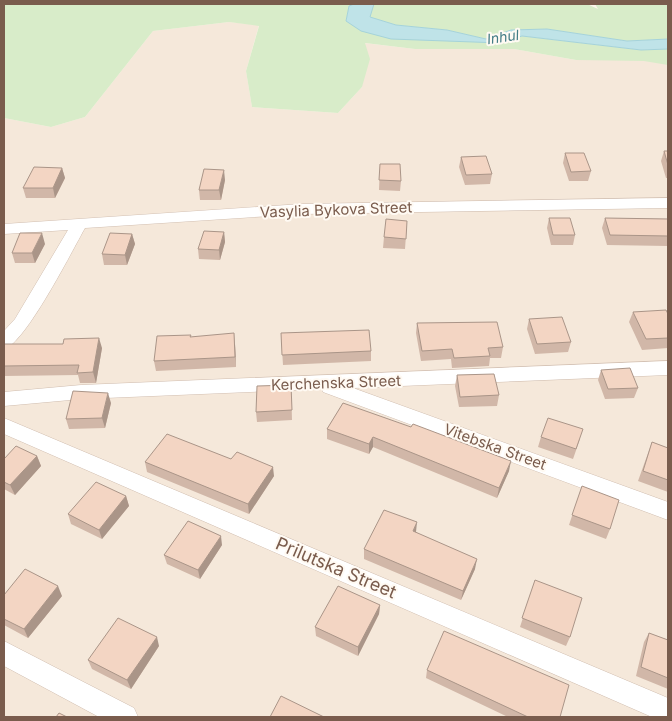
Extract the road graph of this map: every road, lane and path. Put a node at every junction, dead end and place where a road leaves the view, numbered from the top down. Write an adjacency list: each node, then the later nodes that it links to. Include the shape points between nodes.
1 (668, 203): 2 (street, Vasylia Bykova Street, via 302,209)
2 (78, 225): 3 (street, Vasylia Bykova Street); 4 (street, via 21,323)
3 (4, 229)
4 (4, 343)
5 (668, 368): 6 (street, Kerchenska Street)
6 (322, 384): 7 (street, Kerchenska Street, via 80,392); 9 (street, Vitebska Street)
7 (4, 399)
8 (4, 426): 11 (street, Prilutska Street)
9 (668, 510)
10 (4, 653): 12 (street)
11 (668, 711)
12 (125, 717)

